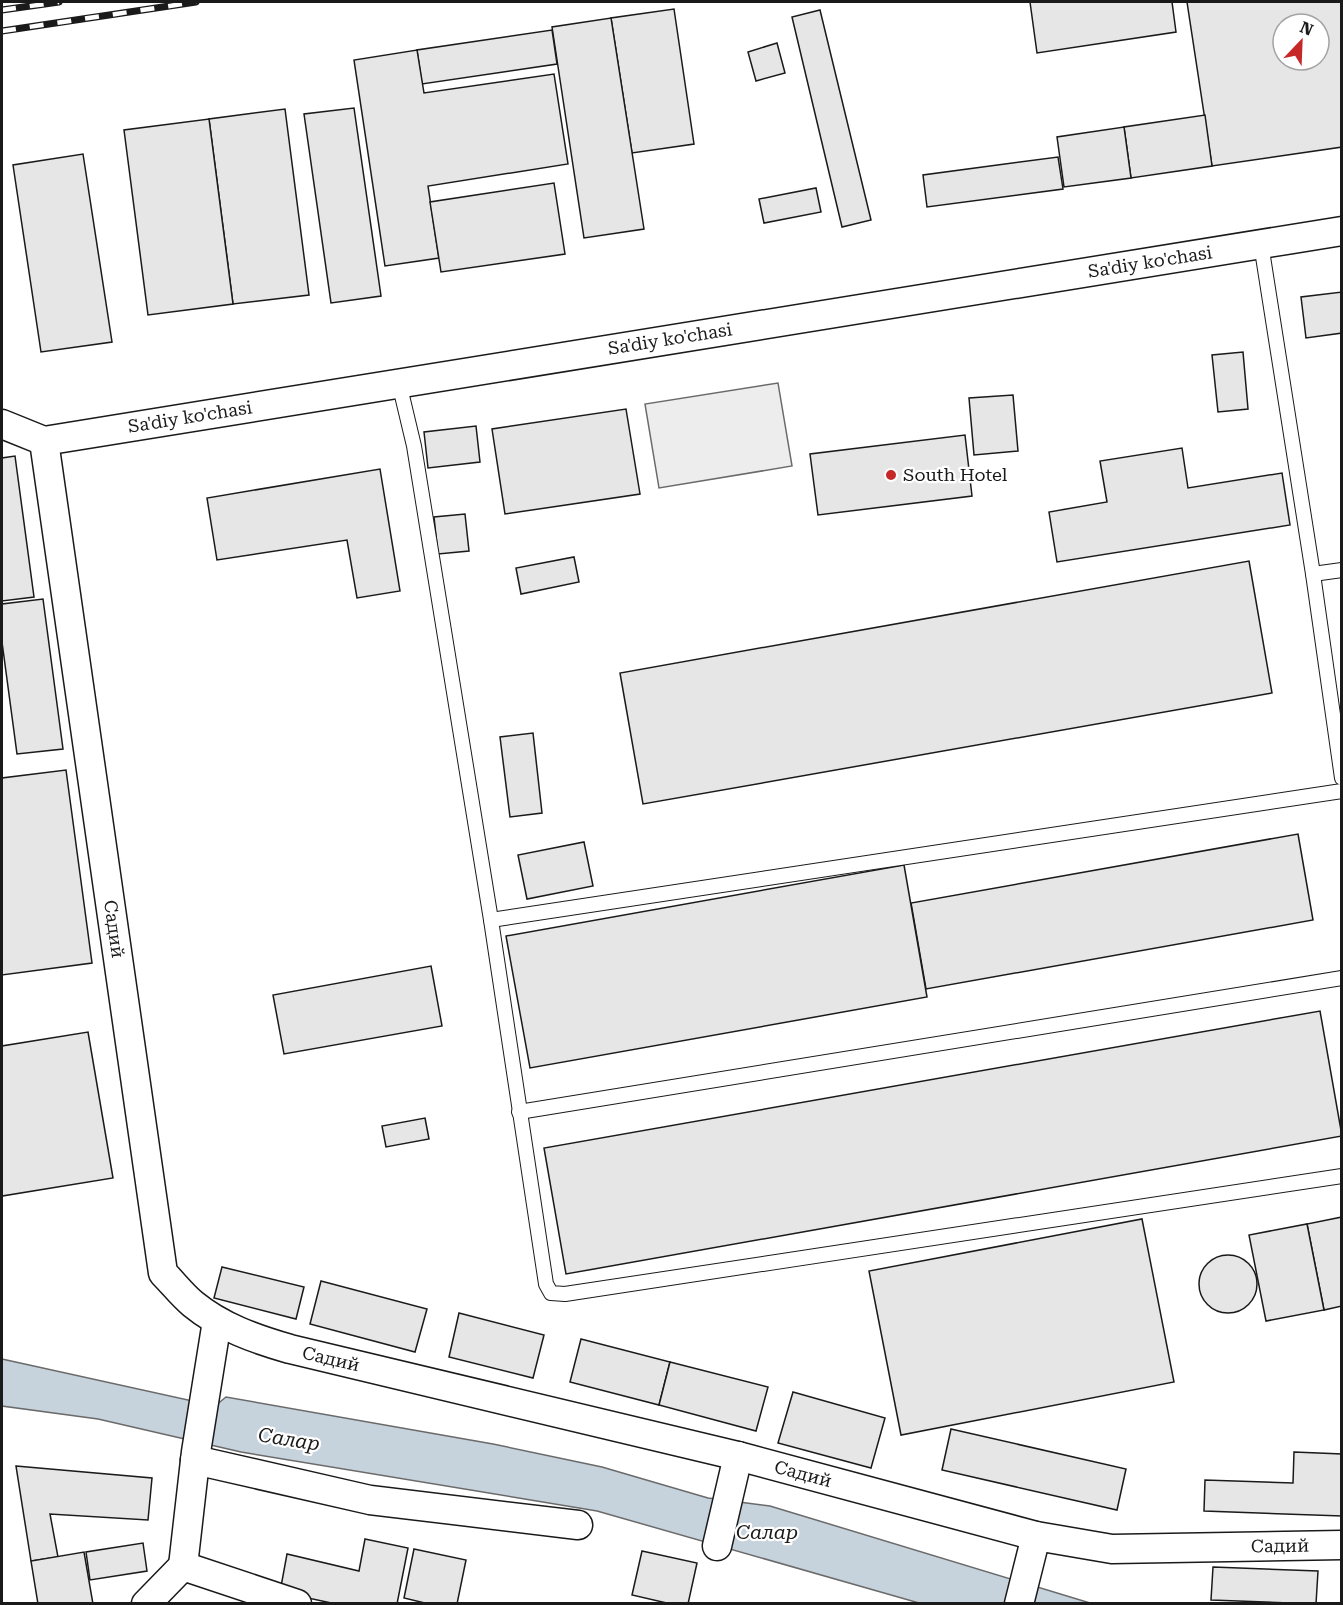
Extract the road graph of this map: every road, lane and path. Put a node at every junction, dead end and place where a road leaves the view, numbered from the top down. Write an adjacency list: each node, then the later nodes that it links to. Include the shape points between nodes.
1 (1341, 231): 2 (street, Sa'diy ko'chasi)
2 (1261, 244): 3 (street, Sa'diy ko'chasi); 7 (lane)
3 (399, 383): 5 (street, Sa'diy ko'chasi); 10 (lane, via 414,446)
4 (2, 424): 5 (street)
5 (44, 441): 14 (street, Садий, via 164,1273 191,1302)
6 (1341, 570): 7 (lane)
7 (1313, 574): 8 (lane)
8 (1341, 778)
9 (1341, 791): 10 (lane)
10 (491, 920): 12 (lane)
11 (1341, 978): 12 (lane)
12 (519, 1112): 13 (lane, via 546,1284 551,1293 565,1294)
13 (1341, 1176)
14 (217, 1321): 15 (street); 16 (street, Садий, via 255,1339 290,1349)
15 (195, 1456): 17 (street, via 370,1500); 21 (street)
16 (738, 1456): 18 (street, Садий); 19 (street)
17 (578, 1525)
18 (1036, 1536): 20 (street, Садий, via 1112,1549); 24 (street)
19 (717, 1545)
20 (1341, 1545)
21 (183, 1566): 22 (street); 23 (street)
22 (146, 1604)
23 (297, 1604)
24 (1019, 1604)

